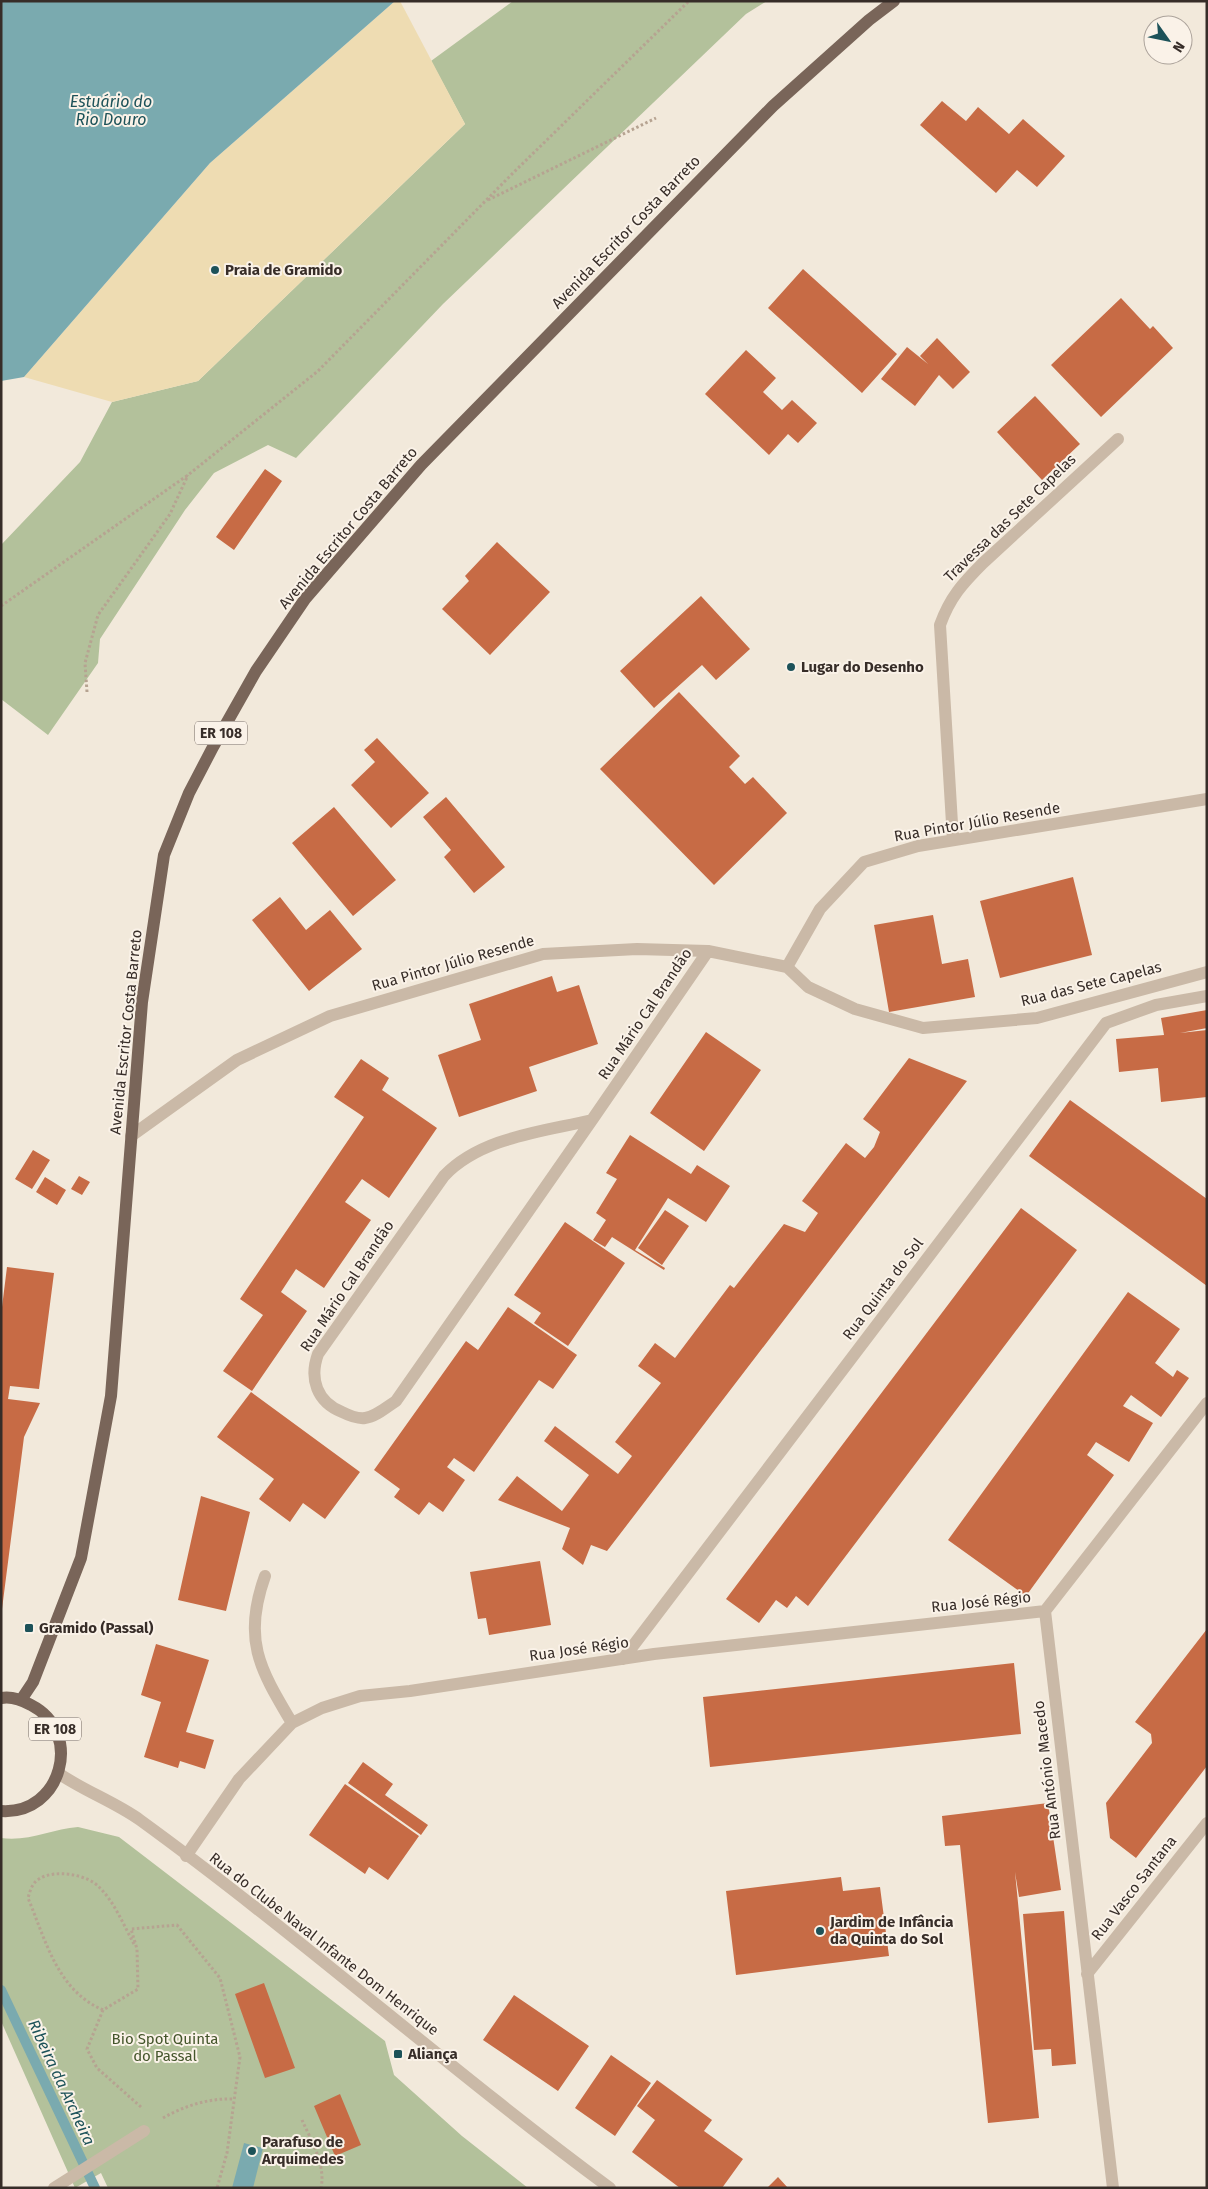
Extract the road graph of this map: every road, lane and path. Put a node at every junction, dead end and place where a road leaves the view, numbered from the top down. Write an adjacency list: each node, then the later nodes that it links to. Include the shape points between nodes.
1 (689, 1): 4 (path)
2 (894, 1): 16 (main road, Avenida Escritor Costa Barreto / ER 108, via 868,20 773,106 421,465 305,599 256,671 189,794 164,855 142,1002)
3 (656, 118): 4 (path)
4 (485, 202): 6 (path, via 318,371)
5 (1118, 438): 10 (street, Travessa das Sete Capelas, via 983,563 948,603 940,625)
6 (188, 475): 7 (path); 8 (path, via 170,514 98,615 85,663)
7 (1, 606)
8 (87, 692)
9 (1207, 799): 10 (street, Rua Pintor Júlio Resende)
10 (953, 840): 12 (street, Rua Pintor Júlio Resende, via 918,846 864,862 820,909)
11 (708, 951): 12 (street, Rua Pintor Júlio Resende); 15 (street, Rua Mário Cal Brandão); 16 (street, Rua Pintor Júlio Resende, via 637,949 543,954 330,1016 237,1060)
12 (787, 967): 13 (street, Rua das Sete Capelas, via 808,987 855,1009 923,1028 1037,1018)
13 (1207, 972)
14 (1207, 996): 20 (street, Rua Quinta do Sol, via 1156,1005 1106,1022)
15 (592, 1120): 15 (street, Rua Mário Cal Brandão, via 495,1144 474,1152 444,1176 318,1354 313,1367 314,1384 331,1408 365,1418 396,1401)
16 (132, 1136): 22 (main road, Avenida Escritor Costa Barreto / ER 108, via 111,1396 81,1558 33,1682)
17 (1207, 1403): 19 (street)
18 (265, 1576): 23 (street, via 258,1597 254,1643 267,1682)
19 (1045, 1611): 20 (street, Rua José Régio); 29 (street, Rua António Macedo)
20 (623, 1659): 23 (street, Rua José Régio, via 360,1696 322,1708)
21 (1, 1698): 22 (main road, ER 108)
22 (22, 1700): 24 (main road, ER 108, via 41,1710 54,1726 62,1747)
23 (292, 1723): 27 (street, Rua José Régio, via 239,1779)
24 (58, 1773): 25 (main road, ER 108, via 46,1794 35,1803 8,1812); 27 (street, Rua do Clube Naval Infante Dom Henrique, via 138,1819)
25 (1, 1811)
26 (1207, 1822): 29 (street, Rua Vasco Santana)
27 (186, 1856): 38 (street, Rua do Clube Naval Infante Dom Henrique)
28 (137, 1949): 30 (path, via 138,1988); 30 (path, via 100,1886 85,1878 54,1873 38,1879 31,1887 28,1898 60,1976 87,2003); 31 (path, via 131,1929 176,1925 220,1978 240,2056)
29 (1087, 1974): 39 (street, Rua António Macedo)
30 (103, 2010): 33 (path, via 87,2049 97,2068)
31 (233, 2099): 33 (path, via 219,2098 198,2103); 36 (path, via 227,2153)
32 (302, 2120): 37 (path, via 319,2160 323,2180)
33 (158, 2121): 34 (path)
34 (144, 2131): 35 (street)
35 (59, 2185)
36 (217, 2188)
37 (321, 2188)
38 (610, 2188)
39 (1113, 2188)

